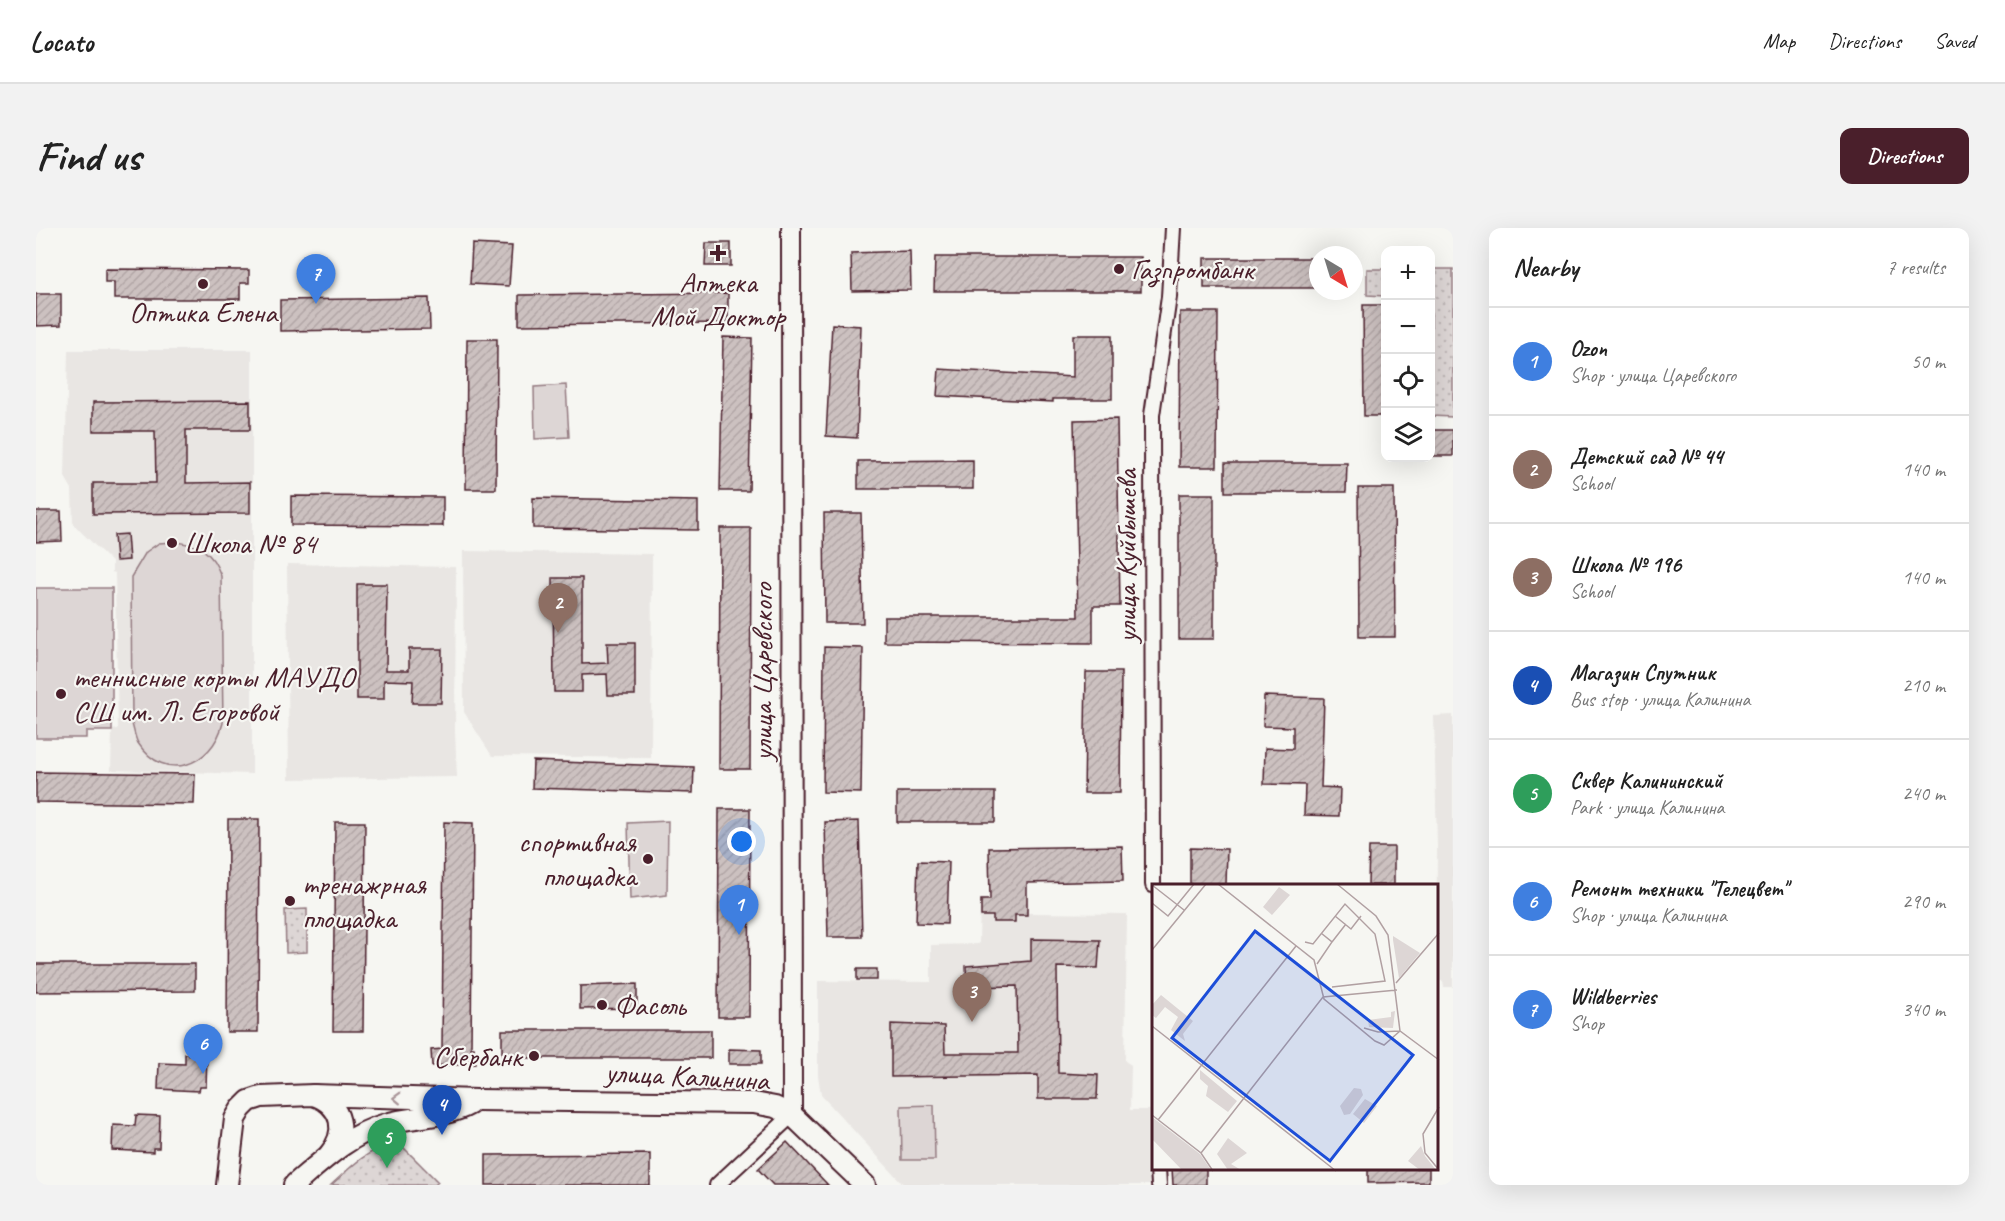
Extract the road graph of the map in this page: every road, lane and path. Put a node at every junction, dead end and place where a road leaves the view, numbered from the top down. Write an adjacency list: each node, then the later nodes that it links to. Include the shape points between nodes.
1 (791, 228): 6 (street, улица Царевского)
2 (1173, 228): 3 (street, улица Куйбышева, via 1169,297 1152,415)
3 (1153, 884)
4 (313, 1095): 5 (main road, улица Калинина, one-way to 4); 7 (main road, via 332,1105 341,1125 336,1146); 8 (main road, улица Калинина, via 261,1096 249,1101 235,1119)
5 (477, 1100): 6 (main road, улица Калинина, via 754,1103); 7 (main road, улица Калинина, via 459,1110 373,1128)
6 (792, 1115): 13 (street); 14 (main road, улица Калинина)
7 (329, 1155): 12 (main road, улица Калинина)
8 (229, 1163): 10 (main road, улица Калинина); 11 (main road)
9 (1158, 1170): 15 (street)
10 (227, 1185)
11 (234, 1185)
12 (294, 1185)
13 (717, 1185)
14 (865, 1185)
15 (1159, 1185)

